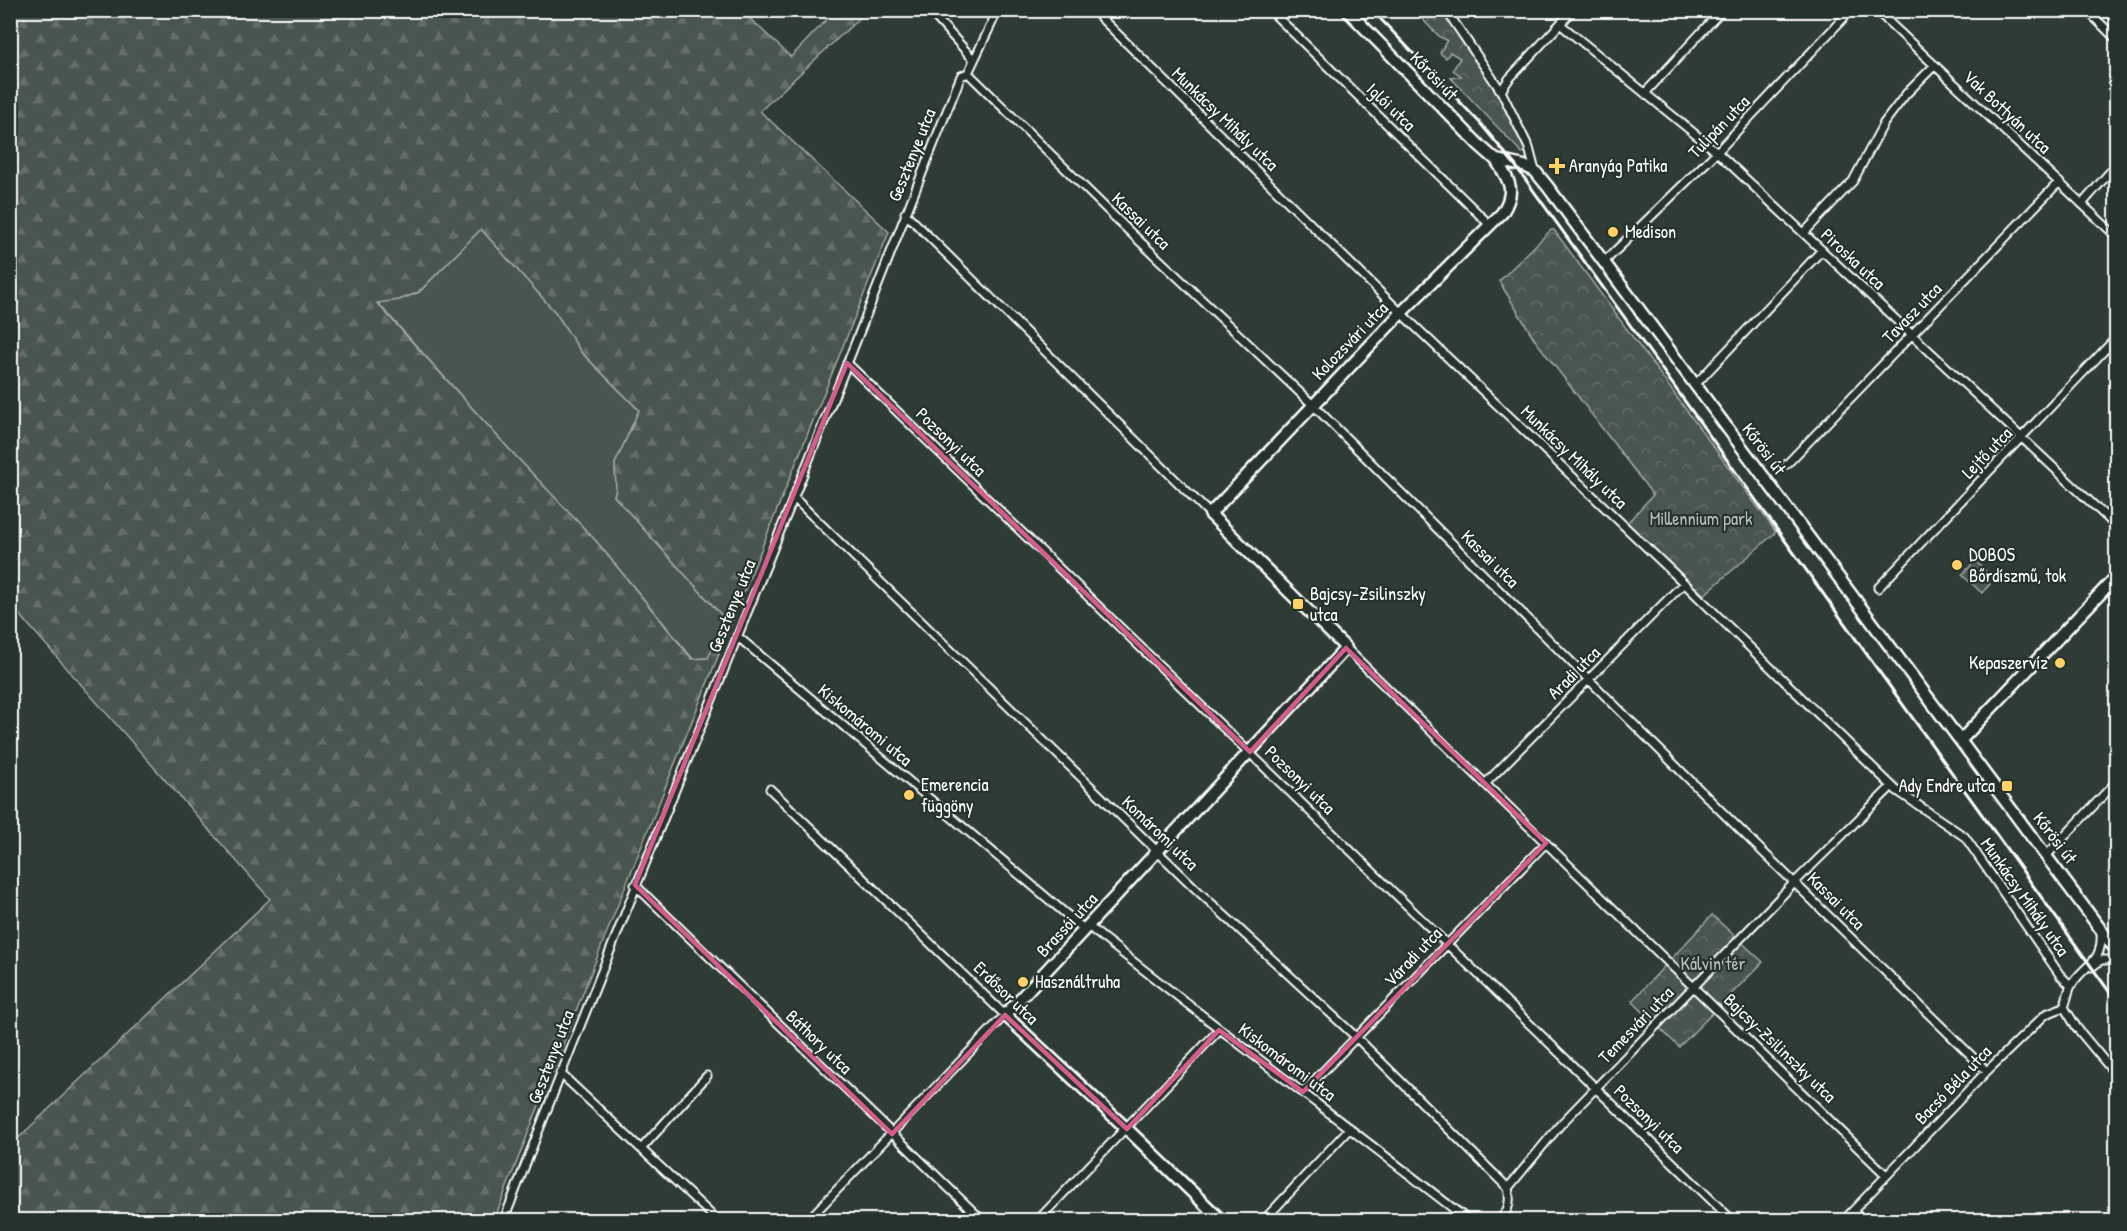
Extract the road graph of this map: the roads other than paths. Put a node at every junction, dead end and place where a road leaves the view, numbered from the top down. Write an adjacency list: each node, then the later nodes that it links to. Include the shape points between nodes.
1 (929, 10): 14 (street)
2 (998, 10): 14 (street, Gesztenye utca)
3 (1093, 10): 32 (street, Munkácsy Mihály utca)
4 (1270, 10): 27 (street, Iglói utca)
5 (1347, 10): 20 (street, Kőrösi út)
6 (1446, 10): 17 (street)
7 (1573, 10): 12 (street)
8 (1722, 10): 18 (street)
9 (1851, 10): 19 (street, Tulipán utca)
10 (1876, 10): 15 (street, Vak Bottyán utca)
11 (2087, 10): 13 (street)
12 (1560, 24): 17 (street); 18 (street, Piroska utca)
13 (2116, 39)
14 (974, 60): 16 (street, Gesztenye utca)
15 (1935, 65): 23 (street, Vak Bottyán utca); 28 (street, via 1884,123 1853,181)
16 (968, 73): 26 (street, Gesztenye utca, via 961,76); 37 (street, Kassai utca)
17 (1501, 91): 22 (street, via 1529,148)
18 (1646, 92): 19 (street, Piroska utca)
19 (1717, 152): 28 (street, Piroska utca); 31 (street, Tulipán utca)
20 (1496, 160): 22 (street); 24 (street)
21 (2116, 165): 25 (street)
22 (1529, 168): 24 (street, Kolozsvári utca, via 1514,181); 31 (street, Kőrösi út)
23 (2059, 182): 25 (street, Vak Bottyán utca); 33 (street, Tavasz utca)
24 (1511, 191): 27 (street, Kolozsvári utca, via 1509,202)
25 (2082, 204): 29 (street, Vak Bottyán utca)
26 (905, 213): 35 (street, Gesztenye utca); 41 (street, Bajcsy-Zsilinszky utca)
27 (1490, 225): 32 (street, Kolozsvári utca)
28 (1804, 233): 30 (street, Piroska utca)
29 (2116, 236)
30 (1822, 250): 33 (street, Piroska utca); 36 (street)
31 (1605, 261): 36 (street, Kőrösi út)
32 (1401, 313): 37 (street, Kolozsvári utca); 44 (street, Munkácsy Mihály utca)
33 (1912, 335): 38 (street, Piroska utca); 39 (street, Tavasz utca)
34 (2116, 338): 38 (street, Lejtő utca)
35 (847, 363): 40 (street, Gesztenye utca); 50 (street, Pozsonyi utca)
36 (1696, 384): 49 (street, Kőrösi út)
37 (1312, 404): 41 (street, Kolozsvári utca); 48 (street, Kassai utca)
38 (2022, 438): 42 (street, Piroska utca); 45 (street, Lejtő utca)
39 (1787, 464)
40 (793, 497): 46 (street, Gesztenye utca); 56 (street, Komáromi utca)
41 (1210, 514): 47 (street, Bajcsy-Zsilinszky utca)
42 (2116, 526)
43 (2116, 577): 49 (street)
44 (1684, 583): 48 (street, Aradi utca); 53 (street, Munkácsy Mihály utca)
45 (1878, 588)
46 (736, 636): 59 (street, Gesztenye utca); 60 (street, Kiskomáromi utca)
47 (1346, 648): 50 (street, Brassói utca); 52 (street, Bajcsy-Zsilinszky utca)
48 (1589, 679): 52 (street, Aradi utca); 58 (street, Kassai utca)
49 (1961, 740): 57 (street, Kőrösi út)
50 (1250, 752): 56 (street, Brassói utca); 62 (street, Pozsonyi utca)
51 (2116, 782): 57 (street)
52 (1485, 784): 55 (street, Bajcsy-Zsilinszky utca)
53 (1892, 786): 58 (street, Temesvári utca); 66 (street, Munkácsy Mihály utca, via 1965,837)
54 (770, 789): 69 (street, Erdősor utca)
55 (1546, 843): 62 (street, Váradi utca); 67 (street, Bajcsy-Zsilinszky utca)
56 (1158, 852): 60 (street, Brassói utca); 71 (street, Komáromi utca)
57 (2047, 855): 61 (street, Kőrösi út)
58 (1795, 882): 67 (street, Temesvári utca); 72 (street, Kassai utca)
59 (635, 885): 73 (street, Gesztenye utca); 80 (street, Báthory utca)
60 (1087, 928): 69 (street, Brassói utca); 70 (street, Kiskomáromi utca)
61 (2100, 928): 63 (street, Kőrösi út); 65 (street, via 2099,954)
62 (1447, 943): 71 (street, Váradi utca); 76 (street, Pozsonyi utca)
63 (2116, 950)
64 (2116, 962): 65 (street, via 2101,960)
65 (2080, 975): 66 (street)
66 (2071, 986): 68 (street)
67 (1693, 987): 76 (street, Temesvári utca); 82 (street, Bajcsy-Zsilinszky utca)
68 (2064, 1007): 72 (street, Bacsó Béla utca, via 2046,1014); 74 (street)
69 (1005, 1015): 79 (street, Erdősor utca); 80 (street, Brassói utca)
70 (1219, 1030): 77 (street, Kiskomáromi utca); 79 (street)
71 (1356, 1037): 77 (street, Váradi utca); 83 (street, Komáromi utca)
72 (1987, 1071): 82 (street, Bacsó Béla utca)
73 (560, 1073): 81 (street); 85 (street, Gesztenye utca)
74 (2116, 1075)
75 (707, 1076): 81 (street)
76 (1595, 1088): 83 (street, Temesvári utca); 94 (street, Pozsonyi utca)
77 (1303, 1092): 78 (street, Kiskomáromi utca)
78 (1350, 1128): 91 (street); 92 (street, Kiskomáromi utca)
79 (1127, 1129): 89 (street); 90 (street, Erdősor utca)
80 (892, 1134): 87 (street, Brassói utca); 88 (street, Báthory utca)
81 (642, 1148): 86 (street)
82 (1887, 1175): 84 (street, Bacsó Béla utca)
83 (1508, 1188): 93 (street, via 1511,1200)
84 (1853, 1211): 95 (street, Bacsó Béla utca); 96 (street)
85 (504, 1221)
86 (717, 1221)
87 (808, 1221)
88 (982, 1221)
89 (1038, 1221)
90 (1221, 1221)
91 (1264, 1221)
92 (1468, 1221)
93 (1500, 1221)
94 (1731, 1221)
95 (1844, 1221)
96 (1862, 1221)

